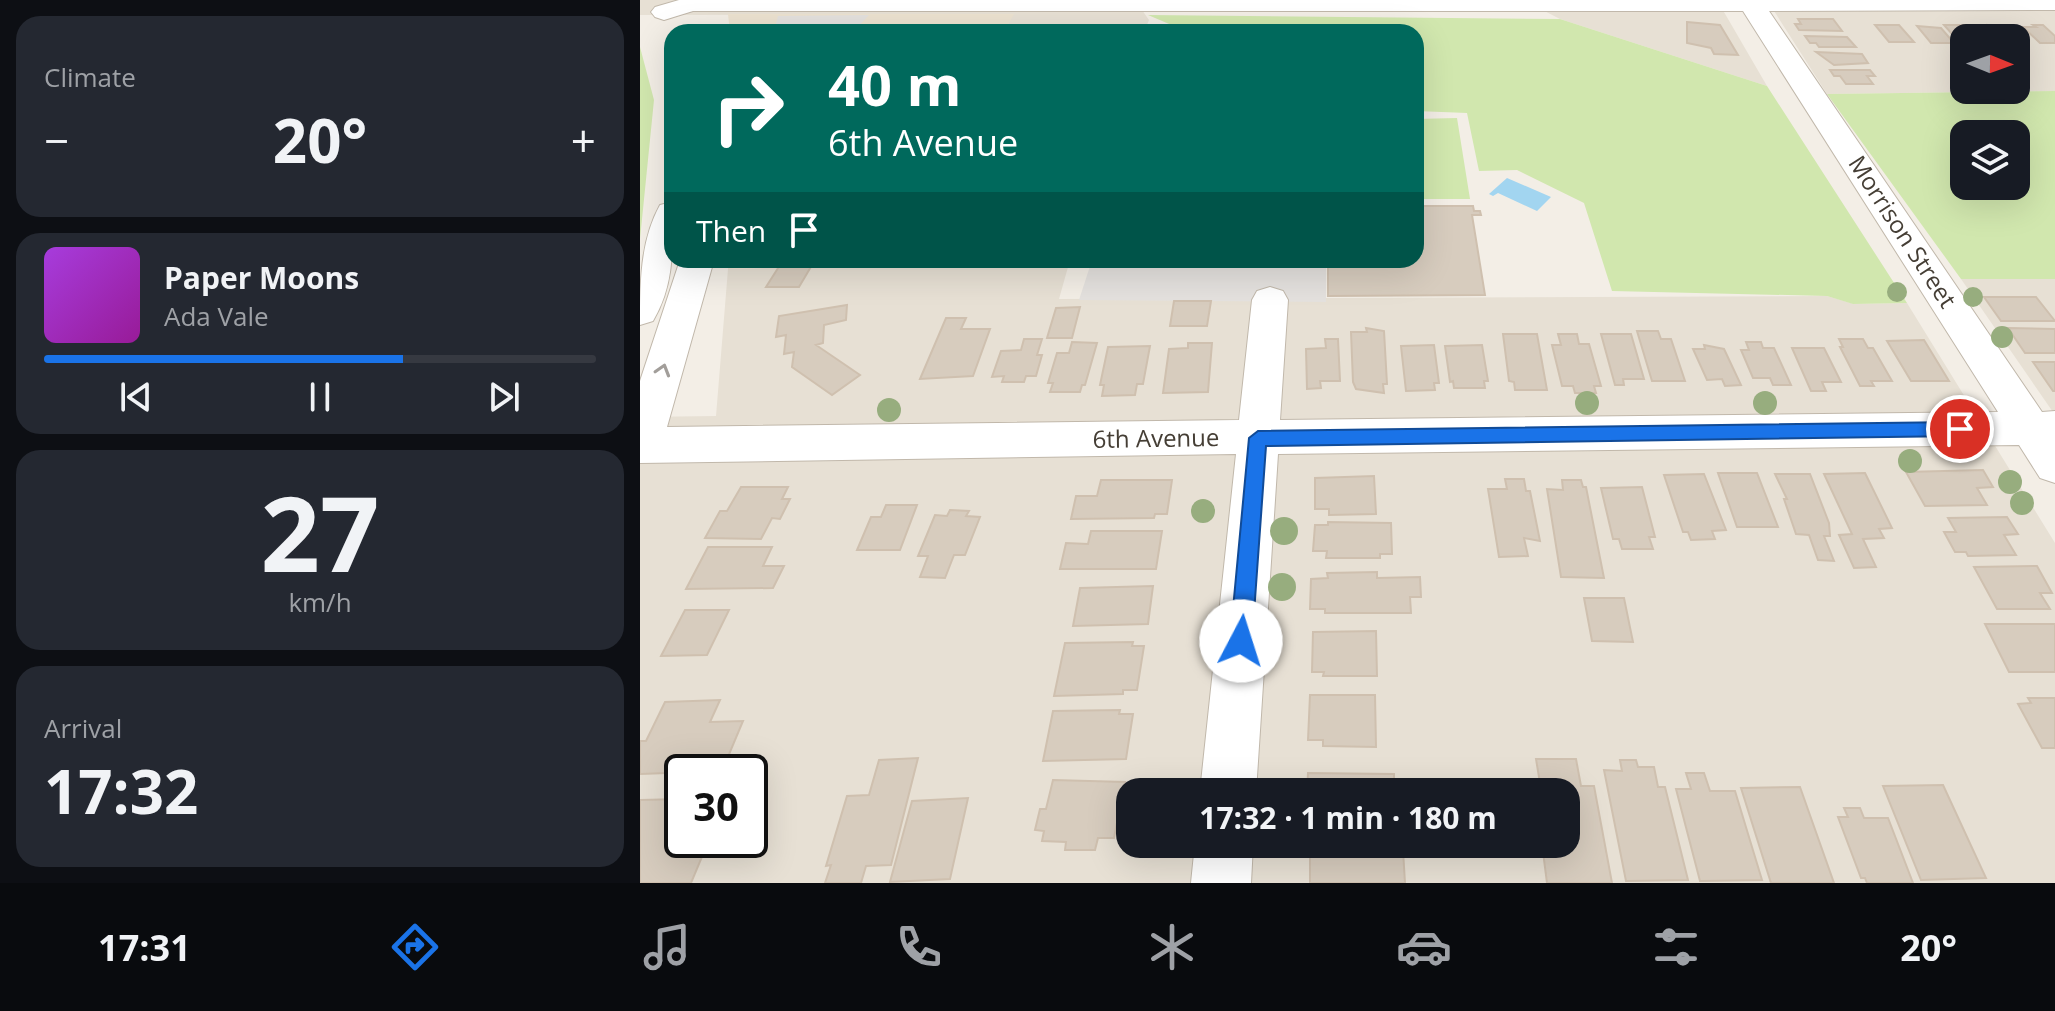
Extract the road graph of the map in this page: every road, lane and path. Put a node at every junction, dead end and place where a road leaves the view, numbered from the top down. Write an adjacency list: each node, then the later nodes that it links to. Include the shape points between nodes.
1 (1554, 1): 2 (street); 3 (street)
2 (691, 2): 6 (street); 7 (street)
3 (1751, 2): 4 (street); 12 (street, Morrison Street)
4 (1995, 2): 5 (street)
5 (2055, 3)
6 (664, 15)
7 (700, 24)
8 (664, 237): 11 (street)
9 (695, 268): 14 (street, one-way to 9)
10 (1270, 300): 13 (street)
11 (640, 312)
12 (2043, 428): 13 (street, 6th Avenue); 15 (street, Morrison Street)
13 (1258, 438): 14 (street, 6th Avenue); 16 (street)
14 (640, 445)
15 (2055, 465)
16 (1229, 778)
17 (1223, 858): 18 (street)
18 (1221, 883)

